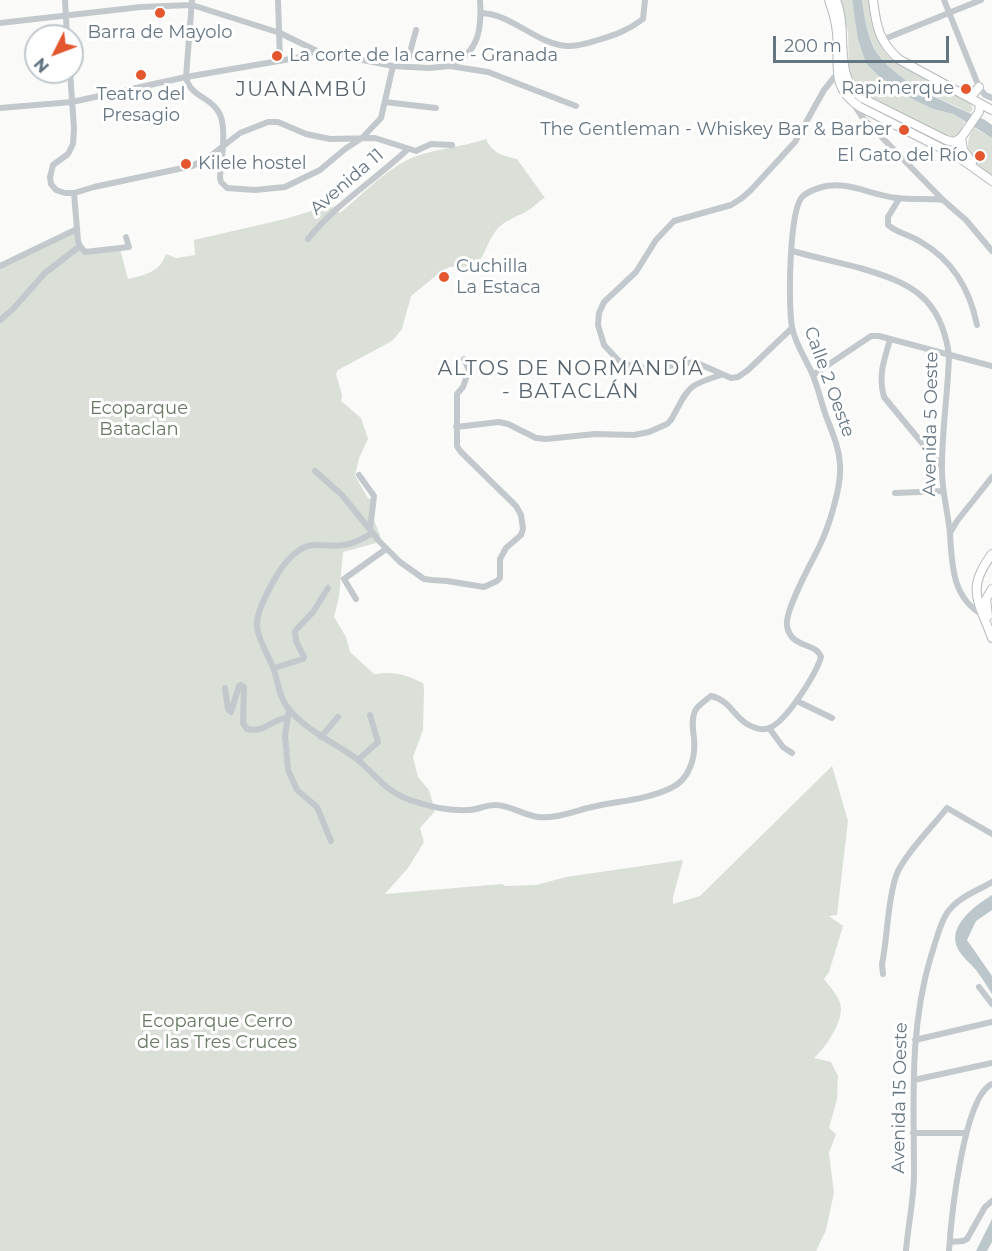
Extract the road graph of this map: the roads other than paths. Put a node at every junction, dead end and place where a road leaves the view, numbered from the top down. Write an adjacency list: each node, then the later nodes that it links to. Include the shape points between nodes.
1 (65, 0): 13 (street)
2 (278, 0): 17 (street)
3 (480, 0): 12 (street)
4 (645, 0): 12 (street, via 643,19 622,33 577,46 549,42 499,16)
5 (829, 0): 24 (main road, via 837,34)
6 (836, 0): 32 (main road, via 842,17 846,76)
7 (873, 0): 18 (main road)
8 (944, 0): 11 (street)
9 (981, 0): 11 (street)
10 (192, 2): 13 (street); 17 (street); 25 (street)
11 (950, 13): 18 (street); 27 (street)
12 (481, 14): 22 (street, via 474,47)
13 (65, 16): 14 (street); 15 (street)
14 (0, 23)
15 (66, 24)
16 (416, 30): 23 (street)
17 (280, 33): 19 (street); 20 (street)
18 (882, 40): 28 (main road, via 900,60)
19 (317, 51): 20 (street); 21 (street)
20 (280, 60): 25 (street)
21 (393, 66): 23 (street); 30 (street, Avenida 11)
22 (450, 66): 23 (street); 31 (street, via 488,72)
23 (406, 67)
24 (837, 74): 32 (main road, via 842,89); 60 (street, via 795,142 751,190 731,205 674,221 656,240 636,272 604,302 598,325 604,345 618,360 649,369 695,362)
25 (186, 77): 29 (street); 39 (street, via 192,92 220,112)
26 (71, 84): 29 (street)
27 (979, 87): 28 (main road); 33 (street); 33 (street)
28 (970, 98): 33 (main road)
29 (72, 102): 34 (street); 43 (street, via 73,144 68,154 53,165 50,177 56,190)
30 (385, 102): 35 (street); 37 (street, Avenida 11, via 381,118)
31 (576, 106)
32 (859, 106): 36 (main road, via 950,142); 41 (main road); 45 (street)
33 (986, 106): 36 (main road)
34 (0, 108)
35 (436, 108)
36 (963, 136): 41 (main road, via 965,155)
37 (362, 138): 39 (street, via 330,139 268,122 240,133); 39 (street, Avenida 11, via 320,170 285,187 235,190 223,186); 40 (street, via 375,138)
38 (452, 145): 40 (street)
39 (222, 147): 43 (street, via 192,166)
40 (408, 149): 48 (street, Avenida 11, via 344,202)
41 (984, 174): 42 (main road)
42 (992, 181)
43 (75, 193): 46 (street)
44 (899, 199): 45 (street, Calle 2 Oeste); 50 (street, Calle 2 Oeste, via 840,186 811,191 801,198 796,212); 54 (street, via 888,217 888,225 922,242 945,260 968,294)
45 (943, 200): 51 (street)
46 (77, 229): 49 (street); 52 (street)
47 (126, 237): 49 (street, via 129,247 86,252)
48 (308, 239)
49 (80, 246): 53 (street, via 45,273)
50 (792, 251): 55 (street, Calle 2 Oeste); 57 (street, Avenida 5 Oeste, via 886,276 917,291 942,323)
51 (992, 251)
52 (0, 266)
53 (0, 320)
54 (977, 325)
55 (792, 328): 60 (street, via 748,370 731,378); 61 (street, Calle 2 Oeste)
56 (890, 340): 57 (street); 61 (street, via 871,336); 63 (street, via 880,373 884,396)
57 (948, 355): 59 (street); 63 (street, Avenida 5 Oeste)
58 (464, 359): 62 (street, via 469,370 457,394)
59 (992, 366)
60 (722, 375): 62 (street, via 689,389 667,424 634,435 546,439 530,436 508,424)
61 (813, 375): 80 (street, Calle 2 Oeste, via 841,466 821,544 787,618 789,634 796,642 818,651 821,657)
62 (456, 428): 71 (street, via 460,451 508,497 521,515 523,529 500,559 500,578 484,587 424,579)
63 (942, 466): 67 (street, Avenida 5 Oeste)
64 (315, 471): 69 (street, via 342,495)
65 (359, 475): 69 (street, via 374,496)
66 (992, 477): 70 (street)
67 (943, 491): 68 (street); 70 (street, Avenida 5 Oeste)
68 (895, 493)
69 (371, 531): 71 (street); 78 (street, via 361,540 343,546 312,544 300,549 282,568 260,610 257,626)
70 (950, 533): 76 (street, Avenida 5 Oeste, via 954,576 961,595)
71 (386, 549): 75 (street, via 344,579)
72 (992, 554): 76 (main road, via 979,572 976,585)
73 (327, 588): 78 (street, via 313,612 295,631 303,660)
74 (992, 589): 77 (main road, via 986,599)
75 (356, 599)
76 (983, 615): 77 (main road)
77 (991, 634)
78 (274, 668): 81 (street)
79 (225, 688): 84 (street, via 231,712 239,686 244,687 243,723 247,729 260,730)
80 (797, 701): 85 (street); 86 (street, Calle 2 Oeste)
81 (288, 709): 84 (street); 87 (street)
82 (370, 715): 89 (street, via 378,742)
83 (338, 717): 87 (street)
84 (286, 718): 91 (street, via 291,780 317,807)
85 (832, 718)
86 (769, 728): 88 (street); 89 (street, via 746,724 730,705 711,696 695,711 693,760 686,777 673,787 634,800 552,817 537,817 494,805 469,810 412,800 391,791)
87 (321, 737): 89 (street)
88 (792, 753)
89 (358, 760)
90 (992, 834): 93 (street, via 947,808 905,860 892,892)
91 (331, 841)
92 (992, 882): 97 (street, Avenida 15 Oeste, via 953,907 944,919 923,982)
93 (883, 974)
94 (979, 987): 95 (street)
95 (992, 1004)
96 (992, 1022): 97 (street)
97 (915, 1040): 99 (street, Avenida 15 Oeste)
98 (992, 1063): 99 (street)
99 (914, 1080): 101 (street, Avenida 15 Oeste)
100 (992, 1084): 102 (street, via 983,1092)
101 (913, 1132): 102 (street); 105 (street, Avenida 15 Oeste, via 914,1175)
102 (965, 1133): 104 (street)
103 (992, 1201): 104 (street, via 967,1239)
104 (950, 1242): 106 (street)
105 (906, 1251)
106 (949, 1251)

